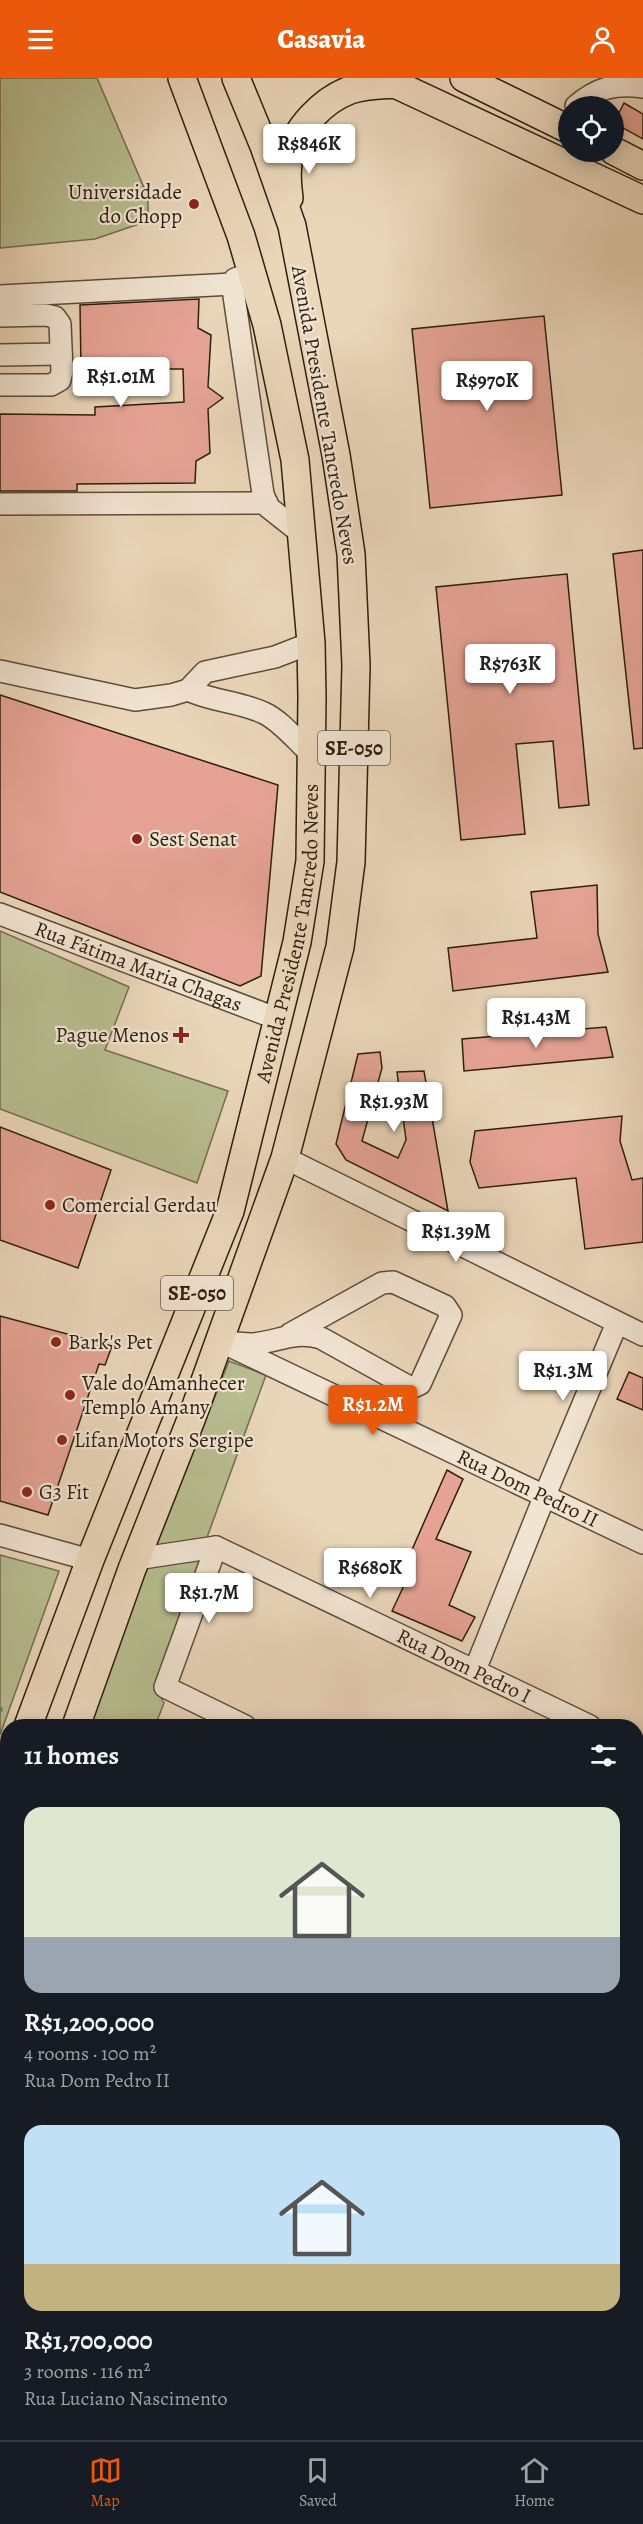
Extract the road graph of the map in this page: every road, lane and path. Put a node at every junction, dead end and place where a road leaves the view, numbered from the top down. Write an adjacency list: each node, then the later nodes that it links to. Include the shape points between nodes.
1 (182, 78): 11 (main road, Avenida Presidente Tancredo Neves / SE-050, via 230,206)
2 (236, 78): 10 (main road, Avenida Presidente Tancredo Neves / SE-050)
3 (464, 78): 6 (main road)
4 (643, 87): 5 (street, via 608,87)
5 (589, 96)
6 (558, 115)
7 (624, 156): 8 (main road)
8 (643, 166)
9 (643, 200): 10 (main road, via 395,84 373,85 332,99 310,118 295,141 286,177)
10 (292, 226): 26 (main road, Avenida Presidente Tancredo Neves / SE-050, via 351,554 357,665 351,862 340,947)
11 (242, 279): 12 (street); 17 (street); 19 (main road, Avenida Presidente Tancredo Neves / SE-050, via 267,325 296,460)
12 (0, 296)
13 (0, 316): 14 (street, via 55,317 60,324)
14 (61, 354): 15 (street); 16 (street, via 60,380 51,385)
15 (0, 355)
16 (0, 386)
17 (267, 503): 18 (street); 19 (street)
18 (0, 504)
19 (301, 533): 20 (main road, Avenida Presidente Tancredo Neves / SE-050)
20 (311, 644): 22 (street, via 275,657 205,672); 23 (main road, Avenida Presidente Tancredo Neves / SE-050)
21 (0, 671): 22 (street, via 135,700)
22 (188, 690): 23 (street, via 268,715)
23 (310, 753): 25 (main road, Avenida Presidente Tancredo Neves / SE-050, via 310,861 297,942)
24 (0, 914): 25 (street, Rua Fátima Maria Chagas)
25 (278, 1019): 36 (main road, Avenida Presidente Tancredo Neves / SE-050, via 230,1211)
26 (285, 1158): 27 (street); 30 (main road, Avenida Presidente Tancredo Neves / SE-050)
27 (617, 1323): 29 (street); 31 (street)
28 (290, 1335): 28 (street, via 321,1338 414,1388 420,1384 451,1315 445,1306 393,1282 382,1283); 30 (street, via 251,1344)
29 (643, 1335)
30 (218, 1341): 31 (street, Rua Dom Pedro II); 35 (main road, Avenida Presidente Tancredo Neves / SE-050)
31 (545, 1495): 33 (street, Rua Dom Pedro II); 37 (street)
32 (0, 1535): 36 (street)
33 (643, 1543)
34 (216, 1547): 35 (street); 37 (street, Rua Dom Pedro I); 40 (street, via 165,1687)
35 (138, 1553): 36 (main road); 39 (main road, Avenida Presidente Tancredo Neves / SE-050)
36 (87, 1568): 38 (main road, Avenida Presidente Tancredo Neves / SE-050)
37 (475, 1670): 41 (street, Rua Dom Pedro I)
38 (31, 1719)
39 (79, 1719)
40 (231, 1719)
41 (576, 1719)

